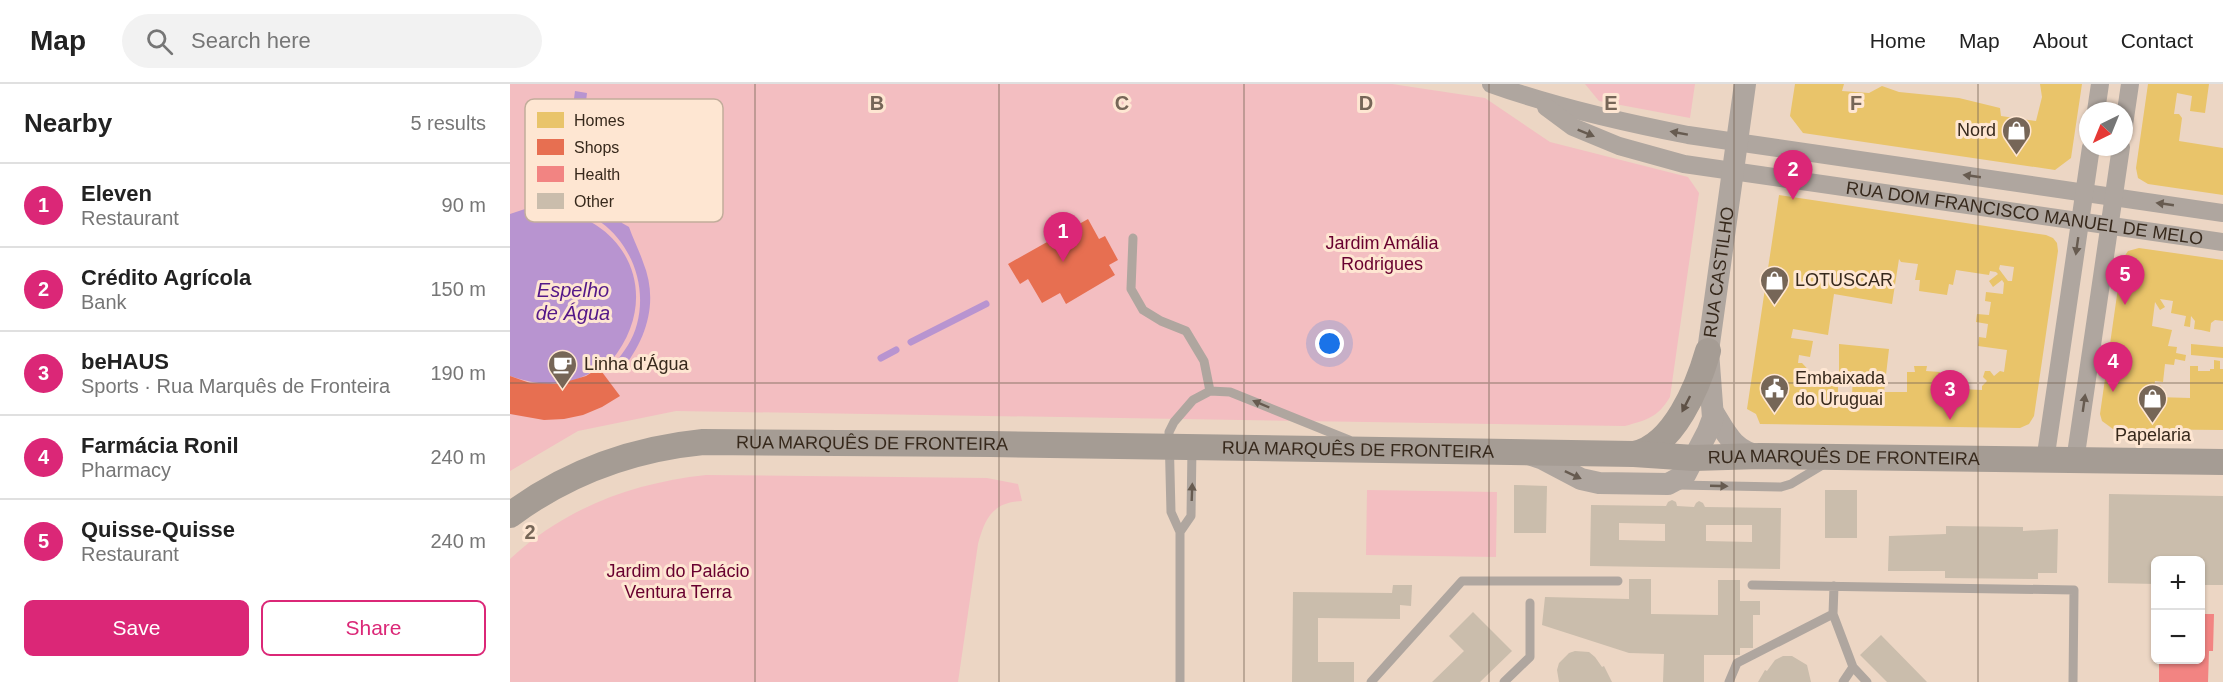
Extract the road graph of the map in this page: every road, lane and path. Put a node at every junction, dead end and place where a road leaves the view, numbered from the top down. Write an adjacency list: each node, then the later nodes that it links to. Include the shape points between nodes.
1 (1491, 84): 5 (street)
2 (1745, 84): 8 (street, RUA CASTILHO)
3 (2100, 84): 6 (street)
4 (2130, 84): 7 (street)
5 (1539, 92): 8 (street, RUA DOM FRANCISCO MANUEL DE MELO, one-way to 5, via 1617,122); 12 (street, RUA DOM FRANCISCO MANUEL DE MELO, one-way to 12, via 1573,127 1619,146 1684,164)
6 (2097, 102)
7 (2127, 102)
8 (1737, 142): 9 (street, RUA DOM FRANCISCO MANUEL DE MELO); 12 (street, RUA CASTILHO)
9 (1829, 155): 13 (street, RUA DOM FRANCISCO MANUEL DE MELO, via 1816,168 1816,175); 14 (street, RUA DOM FRANCISCO MANUEL DE MELO, one-way to 9)
10 (2090, 156): 14 (street)
11 (2120, 156): 15 (street)
12 (1733, 171): 13 (street, RUA DOM FRANCISCO MANUEL DE MELO); 21 (street, RUA CASTILHO)
13 (1825, 184): 17 (street, RUA DOM FRANCISCO MANUEL DE MELO)
14 (2084, 192): 15 (street, RUA DOM FRANCISCO MANUEL DE MELO); 17 (street)
15 (2113, 197): 16 (street, RUA DOM FRANCISCO MANUEL DE MELO, one-way to 15); 18 (street)
16 (2223, 213)
17 (2080, 221): 18 (street, RUA DOM FRANCISCO MANUEL DE MELO); 31 (street, one-way to 31)
18 (2109, 226): 20 (street, RUA DOM FRANCISCO MANUEL DE MELO); 32 (street, one-way to 18)
19 (1132, 238): 22 (lane, via 1131,289 1143,310 1186,331 1204,361)
20 (2223, 242)
21 (1708, 351): 23 (street, RUA CASTILHO); 27 (main road, one-way to 27, via 1683,410 1669,432 1650,449)
22 (1210, 391): 24 (lane, via 1193,400 1174,422 1169,432); 25 (lane, one-way to 22, via 1332,434 1230,392)
23 (1713, 412): 28 (street, via 1734,446); 29 (street, RUA CASTILHO, via 1711,425)
24 (1181, 448): 25 (main road, RUA MARQUÊS DE FRONTEIRA); 35 (main road, RUA MARQUÊS DE FRONTEIRA, via 683,444 642,451 582,471); 36 (lane, via 1171,512); 36 (lane, one-way to 24, via 1191,516)
25 (1395, 450): 26 (main road, RUA MARQUÊS DE FRONTEIRA)
26 (1520, 452): 27 (main road, RUA MARQUÊS DE FRONTEIRA); 34 (street, one-way to 34, via 1590,482)
27 (1634, 454): 29 (main road, RUA MARQUÊS DE FRONTEIRA)
28 (1760, 456): 29 (main road, RUA MARQUÊS DE FRONTEIRA); 30 (main road, RUA MARQUÊS DE FRONTEIRA)
29 (1694, 458): 34 (street, RUA CASTILHO, via 1680,479)
30 (1834, 458): 31 (main road, RUA MARQUÊS DE FRONTEIRA); 34 (lane, one-way to 30, via 1780,487)
31 (2045, 461): 32 (main road, RUA MARQUÊS DE FRONTEIRA)
32 (2075, 461): 33 (main road, RUA MARQUÊS DE FRONTEIRA)
33 (2223, 462)
34 (1661, 484)
35 (510, 515)
36 (1180, 532): 43 (lane)
37 (1618, 581): 44 (lane, via 1462,580)
38 (1752, 585): 39 (lane)
39 (1834, 586): 41 (lane); 49 (lane, via 2074,590)
40 (1530, 603): 45 (lane, via 1530,657)
41 (1833, 614): 42 (lane); 46 (lane, via 1737,663)
42 (1853, 667): 47 (lane); 48 (lane)
43 (1180, 682)
44 (1371, 682)
45 (1504, 682)
46 (1729, 682)
47 (1843, 682)
48 (1867, 682)
49 (2073, 682)

